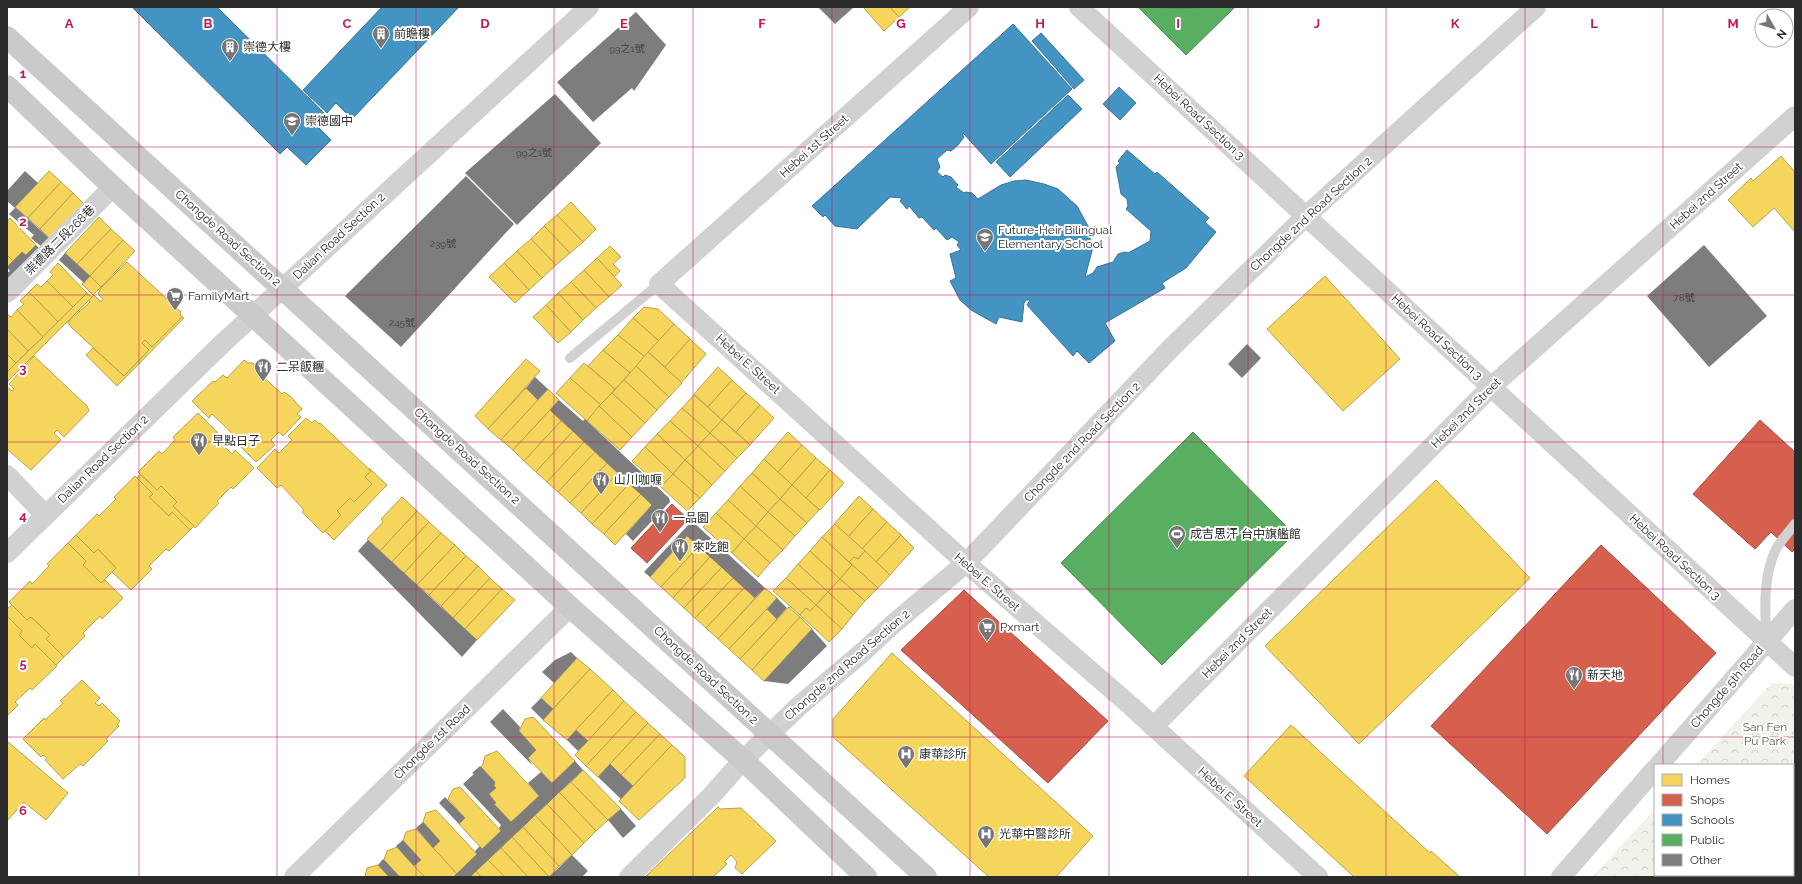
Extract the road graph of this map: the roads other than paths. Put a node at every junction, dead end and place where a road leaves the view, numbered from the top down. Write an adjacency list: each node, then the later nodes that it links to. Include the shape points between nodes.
1 (589, 7): 11 (street, Dalian Road Section 2)
2 (969, 7): 10 (street, Hebei 1st Street)
3 (1079, 7): 9 (street, Hebei Road Section 3)
4 (1536, 7): 9 (street, Chongde 2nd Road Section 2)
5 (7, 37): 11 (main road, Chongde Road Section 2)
6 (7, 86): 8 (main road)
7 (1795, 116): 15 (street, Hebei 2nd Street)
8 (113, 187): 12 (street, 崇德路二段268巷); 13 (main road)
9 (1306, 216): 15 (street, Hebei Road Section 3); 20 (street, Chongde 2nd Road Section 2, via 1170,349)
10 (659, 284): 14 (lane); 20 (street, Hebei E. Street)
11 (283, 288): 13 (street, Dalian Road Section 2); 26 (main road, Chongde Road Section 2)
12 (7, 293)
13 (253, 315): 17 (street, Dalian Road Section 2); 21 (main road)
14 (570, 358)
15 (1492, 387): 23 (street, Hebei Road Section 3); 25 (street, Hebei 2nd Street)
16 (7, 475): 17 (street)
17 (45, 515): 19 (street, Dalian Road Section 2)
18 (1795, 524): 23 (lane, via 1776,549 1769,576 1764,604)
19 (7, 553)
20 (966, 563): 25 (street, Hebei E. Street); 26 (street, Chongde 2nd Road Section 2)
21 (570, 607): 27 (main road); 30 (street, Chongde 1st Road)
22 (1795, 609): 23 (street, Chongde 5th Road)
23 (1766, 642): 24 (street, Hebei Road Section 3); 28 (street, Chongde 5th Road)
24 (1795, 667)
25 (1153, 727): 34 (street, Hebei E. Street)
26 (770, 734): 27 (street, Chongde 2nd Road Section 2); 33 (main road, Chongde Road Section 2)
27 (743, 760): 31 (street, Chongde 2nd Road Section 2, via 712,795); 32 (main road)
28 (1660, 764)
29 (1654, 770): 35 (street)
30 (294, 877)
31 (629, 877)
32 (866, 877)
33 (926, 877)
34 (1318, 877)
35 (1560, 877)

